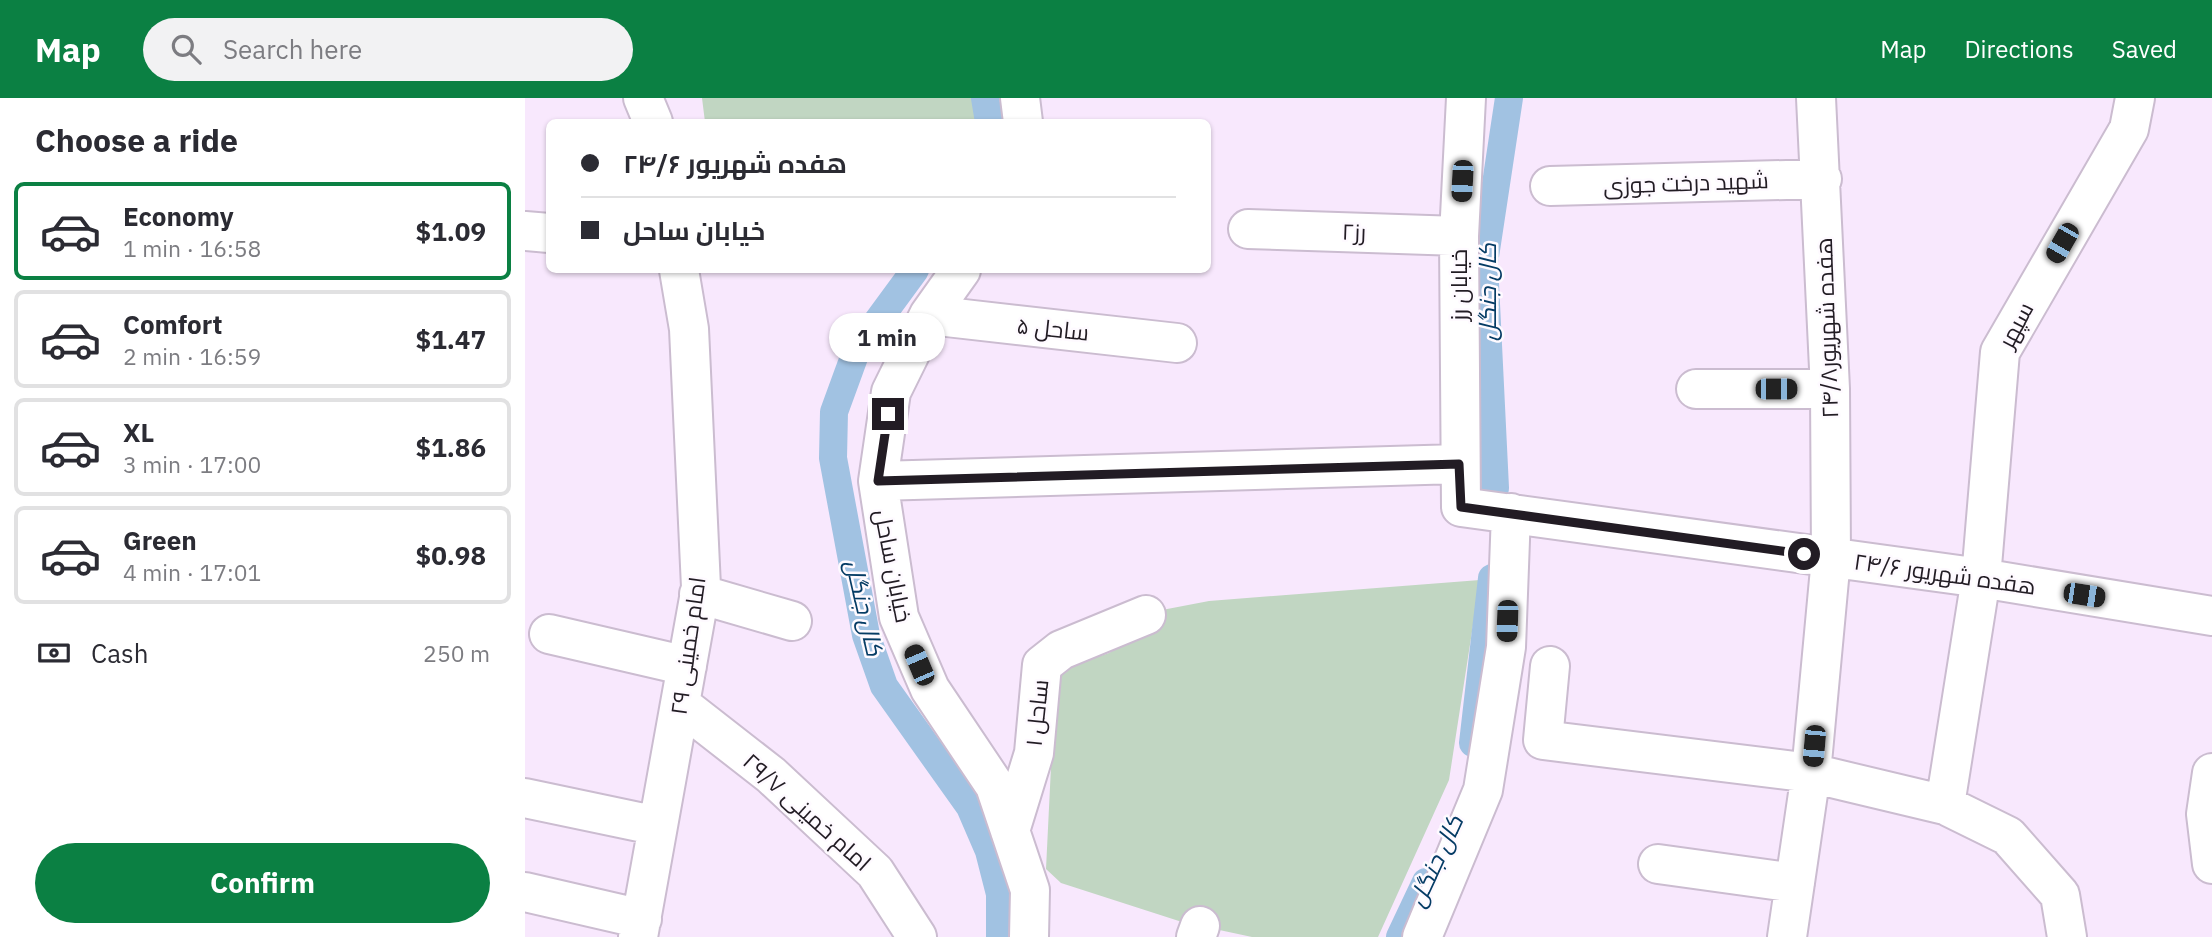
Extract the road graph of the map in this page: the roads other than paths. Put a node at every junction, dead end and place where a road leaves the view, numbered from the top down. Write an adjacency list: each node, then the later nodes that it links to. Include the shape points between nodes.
1 (643, 98): 6 (street)
2 (1020, 98): 7 (street)
3 (1466, 98): 13 (street, خیابان رز)
4 (1816, 98): 8 (street, هفده شهریور۲۴/۸)
5 (2135, 98): 24 (street, سپهر, via 2129,129 2000,352)
6 (652, 119)
7 (1023, 119)
8 (1822, 179): 9 (street, شهید درخت جوزی); 19 (street, هفده شهریور۲۴/۸)
9 (1550, 186)
10 (1248, 229): 13 (street, رز۲)
11 (525, 231): 12 (street)
12 (546, 233)
13 (1459, 236): 20 (street, خیابان رز)
14 (680, 273): 25 (street, امام خمینی ۲۹, via 689,329)
15 (959, 273): 16 (street, خیابان ساحل)
16 (929, 315): 17 (street, ساحل ۵); 21 (street, خیابان ساحل, via 891,392)
17 (1177, 343)
18 (1696, 389): 19 (street)
19 (1830, 389): 23 (street, هفده شهریور۲۴/۸)
20 (1459, 464): 21 (street); 22 (street, خیابان رز, via 1461,507)
21 (878, 481): 38 (street, خیابان ساحل, via 899,617 930,689 995,786)
22 (1511, 513): 23 (street, هفده شهریور ۲۴/۶); 46 (street, via 1506,647 1483,790)
23 (1831, 558): 24 (street, هفده شهریور ۲۴/۶); 33 (street, هفده شهریور۲۴/۸)
24 (1981, 578): 27 (street, هفده شهریور ۲۴/۶); 36 (street, سپهر)
25 (699, 594): 28 (street); 30 (street, امام خمینی ۲۹)
26 (1146, 615): 38 (street, ساحل ۱, via 1061,650 1042,665 1034,753)
27 (2212, 616)
28 (792, 621)
29 (549, 634): 30 (street)
30 (687, 666): 32 (street, امام خمینی ۲۹)
31 (1551, 666): 33 (street, via 1543,740)
32 (680, 704): 37 (street, امام خمینی ۲۹); 44 (street, امام خمینی ۲۹/۷, via 771,775 875,872)
33 (1811, 773): 36 (street); 41 (street, هفده شهریور۲۴/۸)
34 (2212, 773): 40 (street, via 2206,814)
35 (525, 798): 37 (street)
36 (1945, 805): 48 (street, via 2008,836 2060,895)
37 (658, 826): 43 (street, امام خمینی ۲۹)
38 (1010, 831): 45 (street, خیابان ساحل, via 1030,890)
39 (1658, 864): 41 (street)
40 (2212, 864)
41 (1795, 883): 47 (street, هفده شهریور۲۴/۸)
42 (525, 892): 43 (street)
43 (640, 928)
44 (917, 937)
45 (1029, 937)
46 (1422, 937)
47 (1787, 937)
48 (2067, 937)

